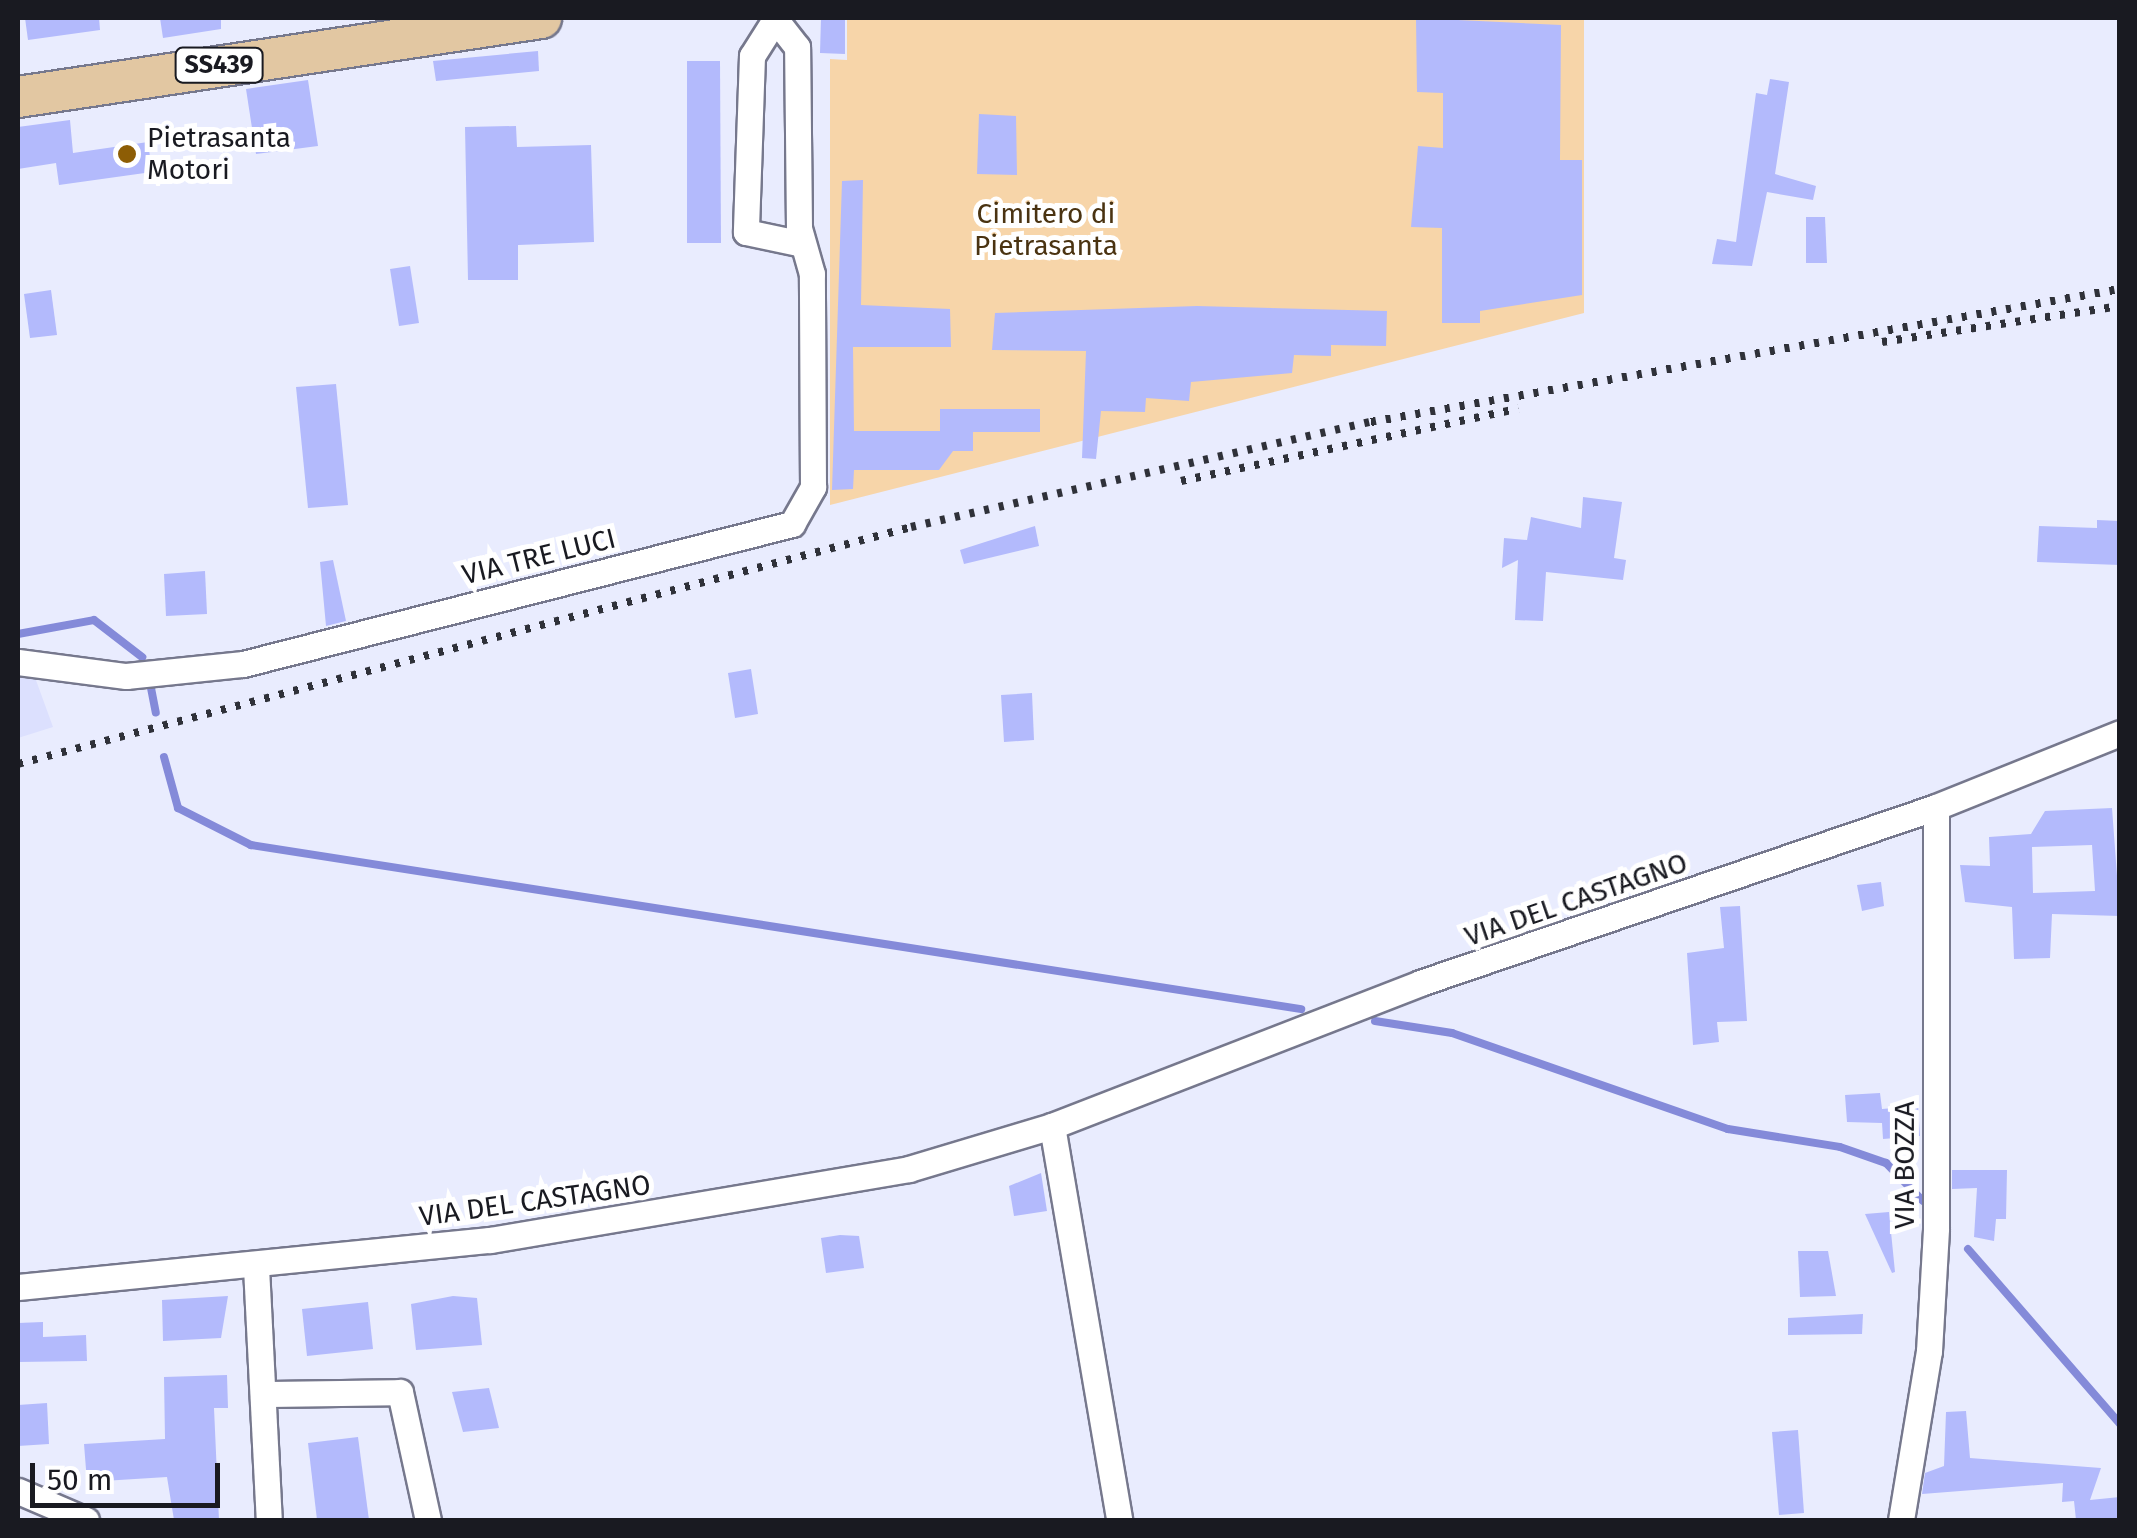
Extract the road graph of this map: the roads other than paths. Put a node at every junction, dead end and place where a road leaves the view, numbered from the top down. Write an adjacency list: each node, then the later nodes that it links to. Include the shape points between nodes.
1 (542, 18): 3 (main road, SS439)
2 (776, 19): 4 (street, VIA TRE LUCI, via 797,47); 4 (street, VIA TRE LUCI, via 757,34 752,56 746,232)
3 (18, 97)
4 (803, 244): 5 (street, VIA TRE LUCI, via 812,274 813,486 792,524 243,664 126,676)
5 (18, 662)
6 (2120, 733): 7 (street, VIA DEL CASTAGNO)
7 (1936, 807): 8 (street, VIA DEL CASTAGNO, via 1420,983); 17 (street, VIA BOZZA, via 1936,1228 1929,1351)
8 (1052, 1126): 9 (street, VIA DEL CASTAGNO, via 830,1187); 16 (street)
9 (256, 1268): 10 (street, VIA DEL CASTAGNO); 11 (street)
10 (18, 1286)
11 (263, 1394): 14 (street); 15 (street, via 400,1392)
12 (18, 1492): 13 (street)
13 (86, 1520)
14 (269, 1520)
15 (428, 1520)
16 (1119, 1520)
17 (1901, 1520)

